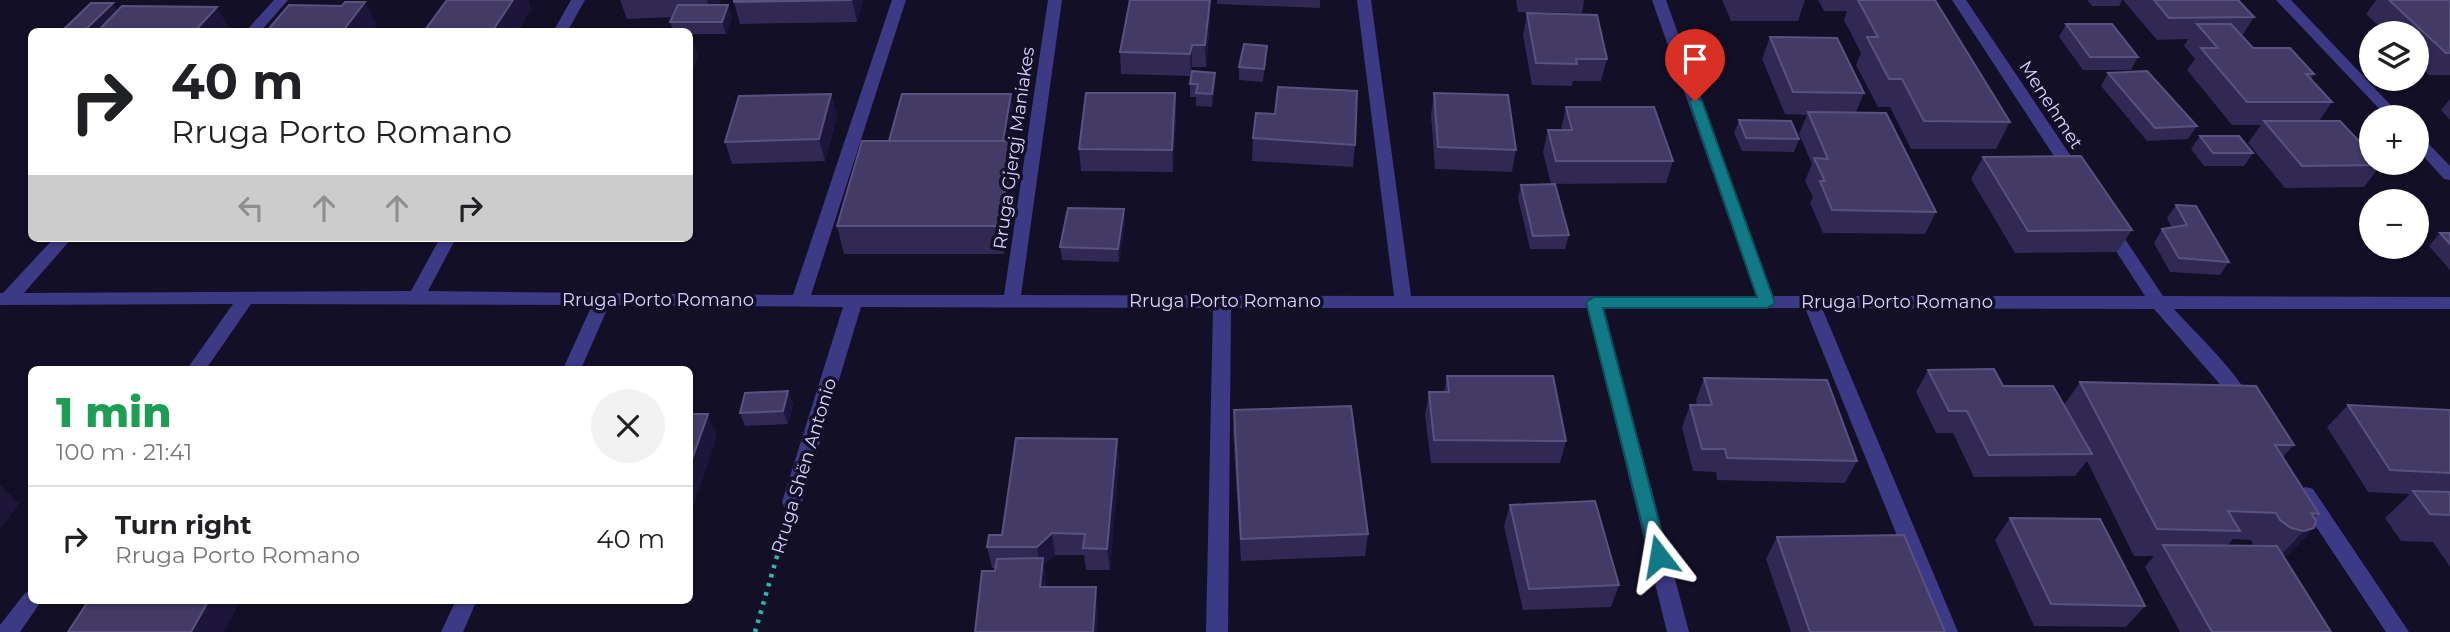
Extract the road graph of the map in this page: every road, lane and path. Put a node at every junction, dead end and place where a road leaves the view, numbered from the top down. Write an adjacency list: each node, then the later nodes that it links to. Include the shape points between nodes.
1 (281, 0): 9 (street)
2 (578, 0): 10 (street)
3 (899, 0): 22 (street)
4 (1055, 0): 24 (street, Rruga Gjergj Maniakes)
5 (1364, 0): 27 (street)
6 (1659, 0): 29 (street)
7 (1959, 0): 14 (street, Menehmet)
8 (2283, 0): 11 (street)
9 (256, 28)
10 (562, 28)
11 (2384, 105)
12 (2429, 153): 13 (street)
13 (2450, 175)
14 (2081, 185)
15 (2104, 220): 26 (street)
16 (60, 242): 19 (street)
17 (446, 242): 18 (street)
18 (416, 297): 20 (street, Rruga Porto Romano); 21 (street, Rruga Porto Romano)
19 (4, 300): 20 (street, Rruga Porto Romano)
20 (245, 300): 32 (street)
21 (603, 300): 22 (street, Rruga Porto Romano); 33 (street)
22 (800, 301): 23 (street, Rruga Porto Romano)
23 (854, 301): 24 (street, Rruga Porto Romano); 36 (street, Rruga Shën Antonio)
24 (1012, 301): 25 (street, Rruga Porto Romano)
25 (1222, 301): 27 (street, Rruga Porto Romano); 42 (street)
26 (2157, 301): 30 (street, Rruga Porto Romano); 31 (street, Rruga Porto Romano); 34 (street, via 2231,384)
27 (1403, 302): 28 (street, Rruga Porto Romano)
28 (1594, 302): 29 (street, Rruga Porto Romano); 43 (street)
29 (1767, 303): 30 (street, Rruga Porto Romano)
30 (1811, 303): 44 (street)
31 (2450, 303)
32 (198, 366)
33 (573, 366)
34 (2254, 418)
35 (2292, 475): 45 (street)
36 (792, 502): 41 (path, Rruga Shën Antonio)
37 (28, 604): 39 (street)
38 (465, 604): 40 (street)
39 (8, 632)
40 (452, 632)
41 (755, 632)
42 (1217, 632)
43 (1678, 632)
44 (1947, 632)
45 (2398, 632)

